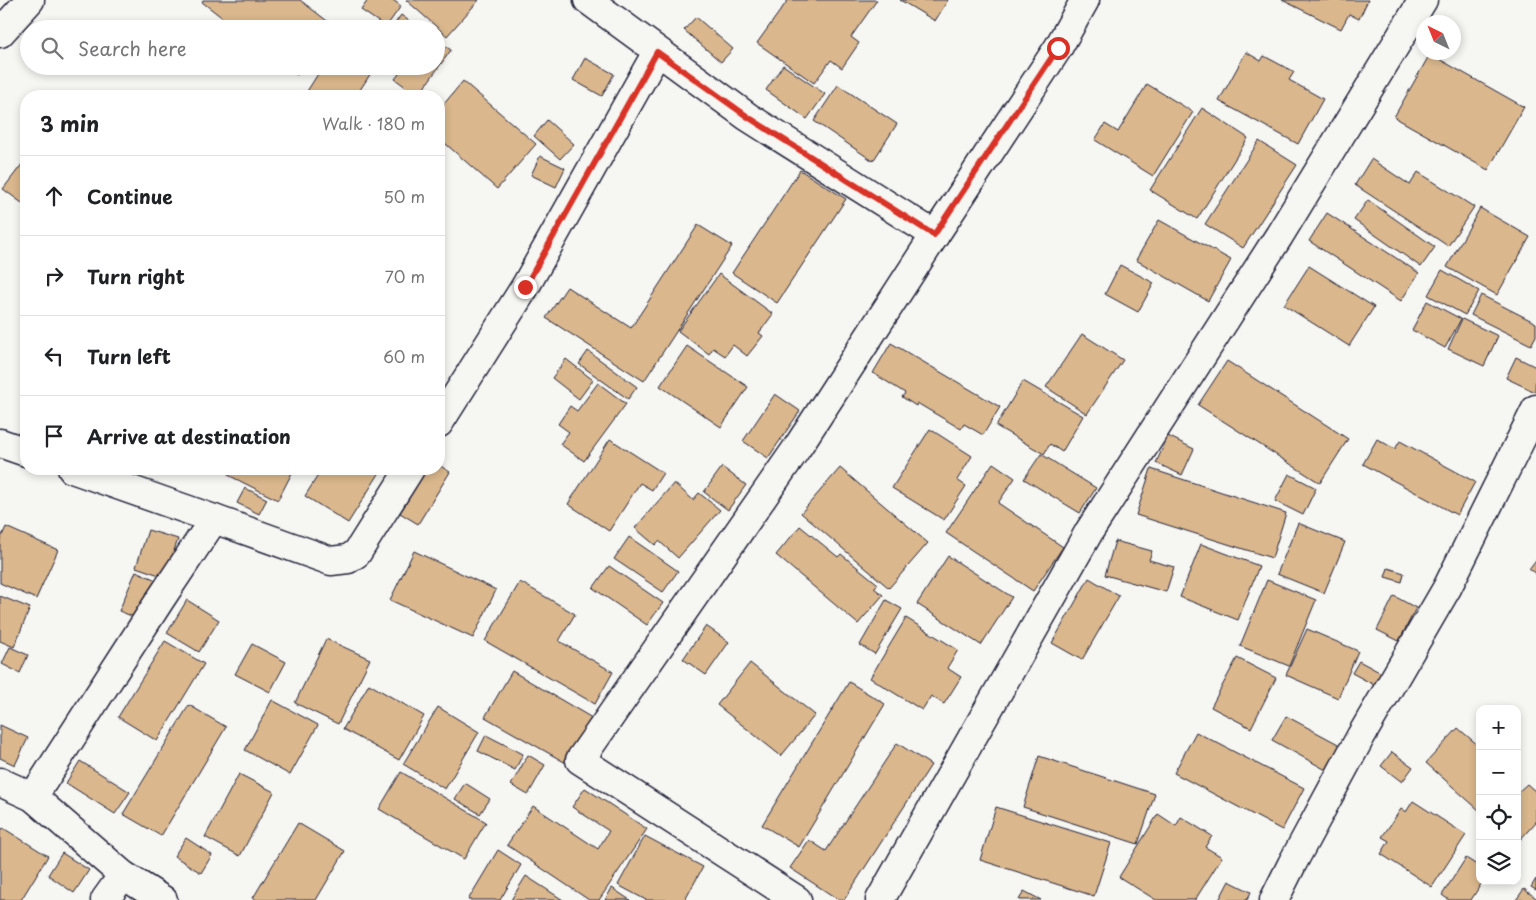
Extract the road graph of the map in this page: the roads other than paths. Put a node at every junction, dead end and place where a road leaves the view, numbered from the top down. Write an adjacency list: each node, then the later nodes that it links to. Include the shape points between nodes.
1 (30, 0): 5 (street)
2 (588, 0): 6 (street)
3 (1085, 0): 7 (street, via 1058,48)
4 (1424, 0): 21 (street, via 1279,236 1090,530)
5 (0, 33)
6 (657, 52): 7 (street, via 748,117); 9 (street, via 525,287)
7 (934, 235): 20 (street, via 797,448 580,760)
8 (1536, 409): 22 (street, via 1447,588 1361,736)
9 (445, 414)
10 (0, 443): 11 (street)
11 (20, 450)
12 (89, 475): 14 (street)
13 (406, 475): 14 (street, via 357,553 348,559 331,561)
14 (214, 519): 16 (street)
15 (0, 782): 16 (street)
16 (33, 796): 17 (street)
17 (123, 875): 18 (street); 19 (street)
18 (104, 900)
19 (163, 900)
20 (797, 900)
21 (880, 900)
22 (1274, 900)

